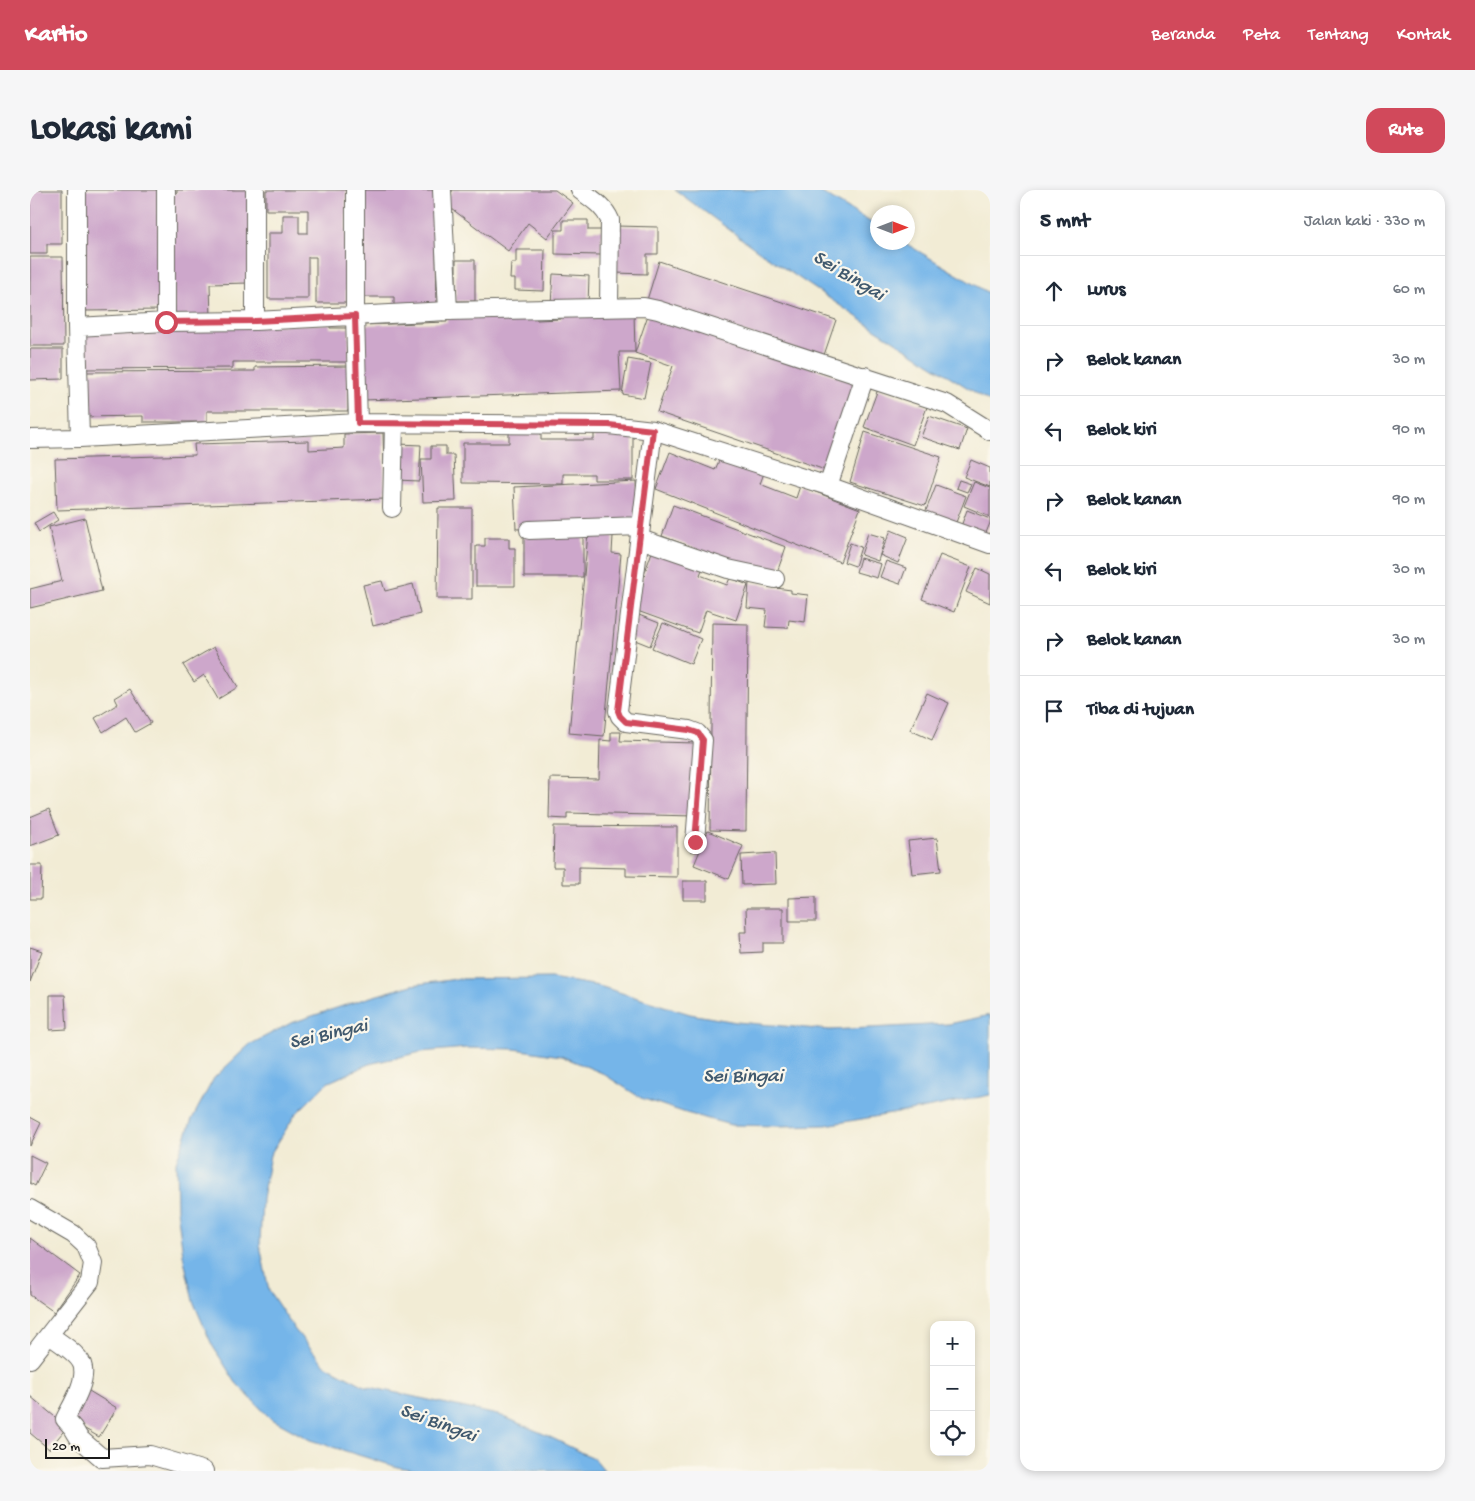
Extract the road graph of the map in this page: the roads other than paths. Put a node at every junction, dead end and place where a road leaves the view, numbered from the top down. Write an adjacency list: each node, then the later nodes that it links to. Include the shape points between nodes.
1 (77, 190): 12 (street)
2 (166, 190): 11 (street)
3 (255, 190): 10 (street)
4 (355, 190): 9 (street)
5 (442, 190): 8 (street)
6 (580, 190): 7 (street, via 601,206 610,220)
7 (609, 307): 8 (street); 13 (street, via 658,310)
8 (448, 311): 9 (street)
9 (355, 316): 10 (street); 14 (street)
10 (255, 321): 11 (street)
11 (166, 322): 12 (street)
12 (77, 327): 18 (street)
13 (865, 376): 17 (street, via 947,404); 20 (street)
14 (358, 423): 15 (street); 18 (street)
15 (394, 423): 16 (street, via 609,425); 21 (street)
16 (653, 430): 20 (street); 23 (street)
17 (990, 431)
18 (80, 438): 19 (street)
19 (30, 439)
20 (828, 486): 24 (street)
21 (392, 508)
22 (529, 530): 23 (street)
23 (641, 533): 25 (street, via 728,569); 26 (street, via 618,711 626,722 689,730 698,733 703,740)
24 (990, 544)
25 (775, 580)
26 (695, 842)
27 (30, 1209): 28 (street, via 73,1234 86,1246 93,1263 90,1282)
28 (49, 1335): 29 (street); 30 (street, via 69,1349 82,1364 83,1381 65,1419 79,1438 102,1458 150,1454)
29 (30, 1359)
30 (204, 1471)

